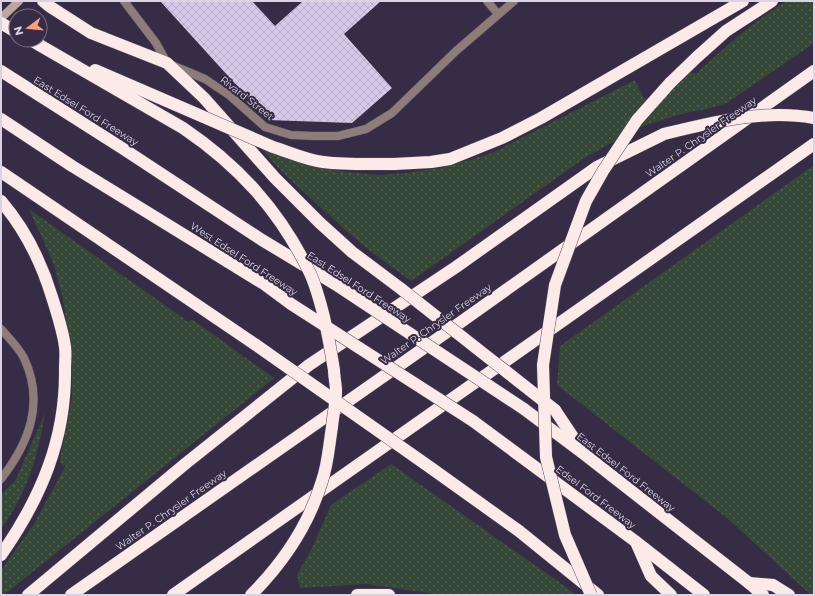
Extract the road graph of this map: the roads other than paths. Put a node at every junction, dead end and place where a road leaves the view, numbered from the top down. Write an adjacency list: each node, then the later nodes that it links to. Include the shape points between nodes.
1 (19, 1): 9 (street)
2 (43, 1): 12 (highway, via 91,33)
3 (124, 1): 12 (street, via 156,43)
4 (487, 1): 8 (street)
5 (514, 1): 8 (street, Rivard Street)
6 (743, 1): 11 (highway, bridge, via 541,118 502,138 450,159 431,162 360,165 322,162 297,155 273,147)
7 (772, 1): 33 (highway, bridge, via 726,32 697,57 637,120 586,201 555,285 543,365 546,457 565,535)
8 (498, 14): 12 (street, Rivard Street, via 392,113 366,130 338,136 291,135 265,127 229,95 205,79)
9 (1, 18)
10 (45, 48): 30 (highway, bridge, via 183,128 223,158 248,180 266,201 286,228 310,272 330,341 336,391 328,451 322,480 299,534 286,556)
11 (47, 48)
12 (167, 63): 22 (highway, bridge, via 204,98 275,178 352,252 555,410)
13 (1, 71): 22 (highway, East Edsel Ford Freeway, bridge, via 262,240 335,284 524,409)
14 (814, 71): 28 (highway, Walter P. Chrysler Freeway)
15 (814, 118): 27 (highway, bridge, via 766,115 717,121 664,134 597,167 456,267 309,364)
16 (1, 119): 21 (highway, West Edsel Ford Freeway, bridge, via 72,166 264,284)
17 (814, 144): 29 (highway)
18 (1, 172): 34 (highway, bridge, via 256,345 431,468 518,531)
19 (1, 201): 25 (highway, via 35,250 45,275 65,347 61,425 52,458 34,501)
20 (1, 329): 23 (street, via 24,357 33,383 33,408 29,430 15,461)
21 (473, 421): 24 (highway, Edsel Ford Freeway)
22 (584, 454): 26 (highway, East Edsel Ford Freeway)
23 (1, 479)
24 (635, 541): 35 (highway, via 651,576); 36 (highway, Edsel Ford Freeway)
25 (1, 555)
26 (749, 583): 37 (highway); 38 (highway, via 773,585)
27 (28, 595)
28 (71, 595)
29 (173, 595)
30 (251, 595)
31 (357, 595): 32 (highway)
32 (389, 595)
33 (591, 595)
34 (598, 595)
35 (671, 595)
36 (704, 595)
37 (763, 595)
38 (789, 595)

